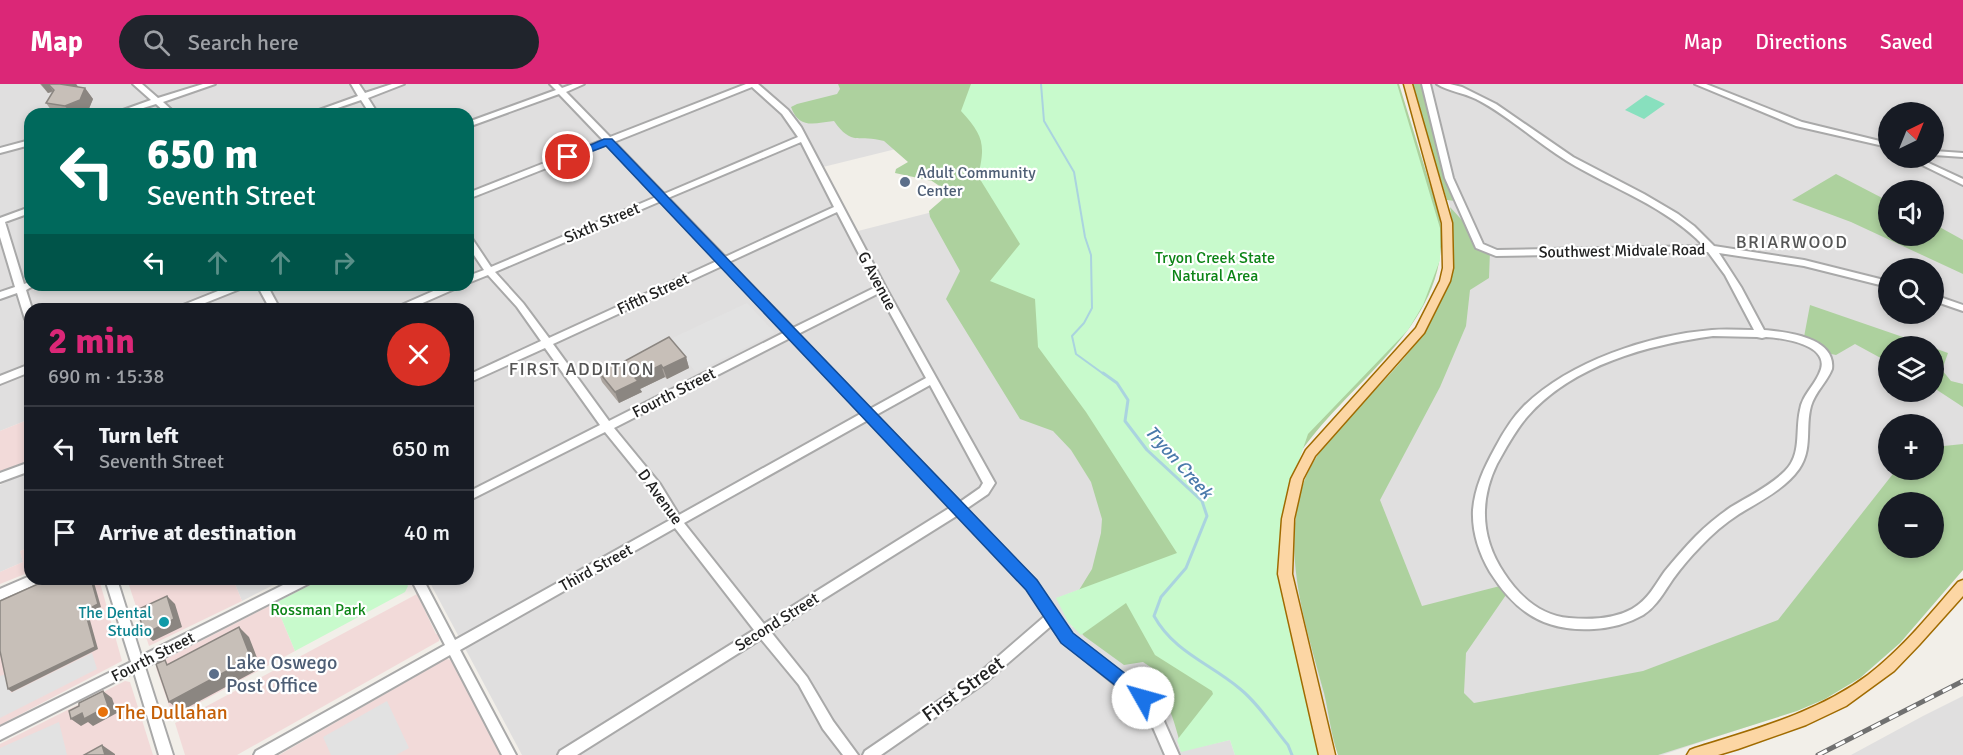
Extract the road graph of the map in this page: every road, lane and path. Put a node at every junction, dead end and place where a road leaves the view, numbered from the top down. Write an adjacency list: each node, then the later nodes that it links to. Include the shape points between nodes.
1 (137, 84): 13 (street)
2 (211, 84): 13 (street)
3 (355, 84): 12 (street)
4 (400, 84): 12 (street)
5 (580, 84): 11 (street)
6 (753, 84): 19 (street, G Avenue, via 790,117); 20 (street)
7 (1408, 84): 82 (main road, via 1446,218 1449,246 1444,282 1420,330 1310,453 1297,479 1288,519 1286,574)
8 (1426, 84): 34 (street, Southwest Midvale Road, via 1455,194 1479,246 1497,253)
9 (1441, 84): 34 (street, via 1491,102 1567,157 1675,217)
10 (1699, 84): 21 (street, via 1786,120)
11 (557, 88): 18 (street); 20 (street)
12 (364, 96): 16 (street); 17 (street)
13 (156, 101): 14 (street); 15 (street)
14 (134, 108)
15 (165, 108)
16 (329, 108)
17 (371, 108)
18 (474, 123)
19 (802, 138): 29 (street, Sixth Street); 30 (street, G Avenue)
20 (608, 141): 28 (street); 29 (street)
21 (1878, 143)
22 (24, 144): 23 (street)
23 (0, 151)
24 (1944, 154): 25 (street)
25 (1963, 155)
26 (1933, 168): 27 (street)
27 (1963, 182)
28 (474, 194)
29 (662, 198): 35 (street); 36 (street, Sixth Street)
30 (838, 208): 35 (street, Fifth Street); 41 (street, G Avenue)
31 (24, 212): 32 (street)
32 (0, 221): 39 (street)
33 (474, 248): 36 (street, D Avenue)
34 (1711, 249): 38 (street, Southwest Midvale Road, via 1804,263); 50 (street)
35 (723, 261): 49 (street); 51 (street, Fifth Street)
36 (489, 271): 37 (street, Sixth Street); 51 (street, D Avenue, via 520,305)
37 (474, 277)
38 (1878, 282)
39 (24, 284)
40 (24, 287): 44 (street)
41 (880, 288): 49 (street, Fourth Street); 55 (street, G Avenue)
42 (227, 291): 46 (street)
43 (442, 291): 47 (street)
44 (0, 296)
45 (1944, 301): 48 (street)
46 (196, 303)
47 (414, 303)
48 (1963, 308)
49 (792, 333): 56 (street); 57 (street, Fourth Street)
50 (1762, 334): 50 (street, via 1697,335 1636,349 1570,378 1528,408 1507,435 1483,478 1478,518 1486,553 1502,582 1520,601 1539,616 1561,625 1608,622 1633,614 1649,604 1665,580 1715,525 1790,474 1804,448 1806,405 1828,364 1824,354 1806,341)
51 (546, 343): 53 (street, Fifth Street); 57 (street, D Avenue)
52 (24, 370): 54 (street)
53 (474, 376)
54 (0, 380)
55 (930, 380): 56 (street, Third Street); 60 (street, G Avenue, via 988,479)
56 (869, 415): 62 (street); 63 (street, Third Street)
57 (607, 427): 61 (street, Fourth Street); 63 (street, D Avenue, via 656,487)
58 (24, 468): 59 (street)
59 (0, 478)
60 (987, 487): 62 (street, Second Street)
61 (474, 494)
62 (959, 508): 70 (street, via 1032,585); 71 (street, Second Street)
63 (677, 522): 71 (street, D Avenue); 72 (street, Third Street)
64 (24, 584): 69 (street)
65 (113, 585): 73 (street)
66 (294, 585): 73 (street, Fourth Street)
67 (420, 585): 72 (street)
68 (1963, 586): 83 (main road, via 1915,640 1860,689 1790,724)
69 (0, 595)
70 (1052, 617): 80 (street, First Street, via 982,678); 81 (street, via 1067,638 1150,705)
71 (761, 632): 78 (street, Second Street); 79 (street, D Avenue, via 802,681)
72 (453, 648): 76 (street, Third Street); 77 (street)
73 (137, 665): 74 (street, Fourth Street); 75 (street)
74 (0, 734)
75 (166, 755)
76 (261, 755)
77 (509, 755)
78 (565, 755)
79 (851, 755)
80 (870, 755)
81 (1172, 755)
82 (1327, 755)
83 (1695, 755)

